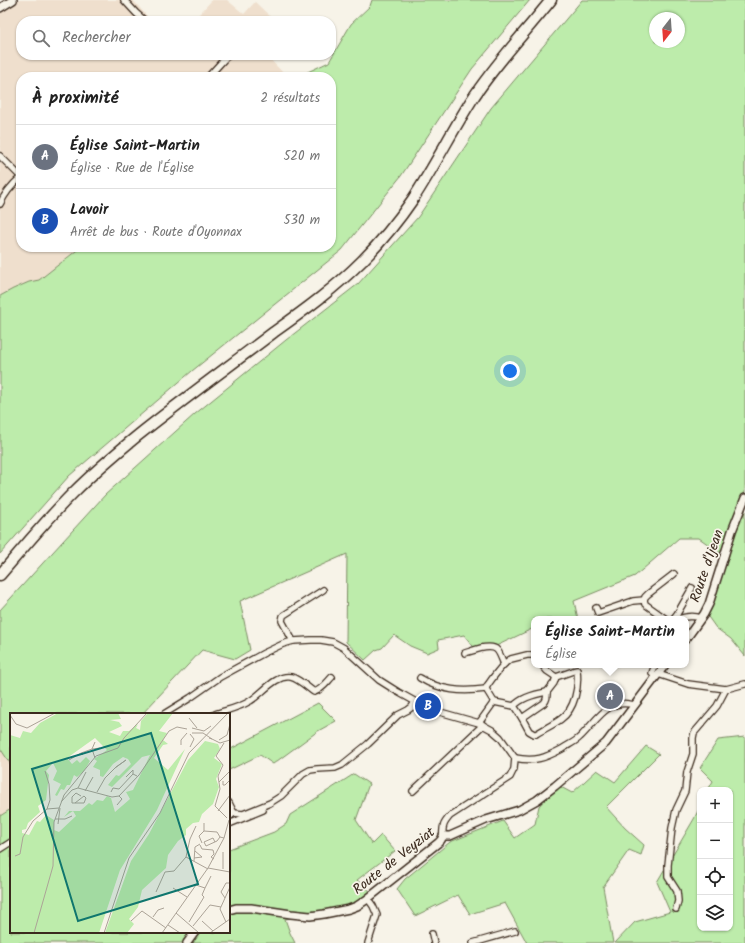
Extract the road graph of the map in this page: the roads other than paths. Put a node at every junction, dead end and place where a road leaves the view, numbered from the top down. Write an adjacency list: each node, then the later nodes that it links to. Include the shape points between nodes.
1 (13, 0): 5 (street)
2 (124, 0): 6 (street)
3 (543, 0): 14 (highway, via 476,84 390,221 348,267 106,454 66,491)
4 (551, 0): 16 (highway, via 481,86 413,199 371,252 318,300 114,454 71,495)
5 (0, 8)
6 (139, 16)
7 (223, 60): 8 (street)
8 (213, 72)
9 (0, 156): 10 (street)
10 (16, 172)
11 (16, 182): 12 (street)
12 (0, 204)
13 (745, 498): 24 (street, Route d'Ijean, via 711,599)
14 (0, 566)
15 (674, 574): 19 (street)
16 (0, 575)
17 (692, 588): 22 (street)
18 (323, 590): 26 (street, via 283,616 282,621)
19 (644, 600): 20 (street, via 633,601 598,613); 21 (street, via 645,604)
20 (596, 608)
21 (662, 616)
22 (675, 616)
23 (689, 616): 24 (street)
24 (701, 618): 25 (street, Route d'Ijean)
25 (689, 635)
26 (293, 641): 42 (street, via 333,642 352,655 379,680); 46 (street, via 230,671)
27 (465, 653): 29 (street, via 476,649 494,648)
28 (531, 655): 29 (street, via 511,659)
29 (504, 664): 40 (street)
30 (544, 668): 36 (street)
31 (579, 668): 36 (street); 48 (street, via 576,696 570,709 561,719 534,734 529,731)
32 (654, 668): 34 (street, via 652,673)
33 (663, 668): 34 (street)
34 (657, 676): 39 (street, via 688,684); 44 (street, Route de Veyziat)
35 (332, 677): 47 (street, via 314,692 292,677 284,677 250,701)
36 (556, 677): 41 (street)
37 (420, 678): 40 (street, via 439,687 468,691)
38 (745, 684): 39 (street)
39 (726, 688): 59 (street, via 717,706 694,733 693,754 686,772 685,791 676,810 668,876 677,891)
40 (486, 689): 43 (street)
41 (547, 692): 45 (street, via 537,693); 48 (street, via 547,701)
42 (415, 702): 49 (street, via 432,710); 52 (street, via 342,764 335,768 310,770 281,796)
43 (494, 702): 45 (street); 49 (street)
44 (634, 705): 50 (street, via 627,703 609,707 577,740 550,755 538,759); 55 (street, Route de Veyziat, via 606,743 537,800 519,810 486,820 450,836)
45 (514, 706): 48 (street)
46 (166, 713)
47 (218, 713)
48 (522, 718)
49 (481, 724): 50 (street, via 500,736); 51 (street)
50 (515, 758): 55 (street, via 510,777 450,816 444,823)
51 (413, 791)
52 (270, 802): 53 (street, via 243,814); 54 (street, via 266,808)
53 (232, 815)
54 (230, 824)
55 (443, 836): 58 (street, Route de Veyziat, via 438,843)
56 (10, 843): 57 (street)
57 (0, 849)
58 (368, 899): 60 (street, Route de Veyziat, via 349,909 310,916 251,908); 65 (street, via 377,915)
59 (676, 909)
60 (230, 910)
61 (515, 931): 67 (street)
62 (194, 933): 64 (street)
63 (432, 934): 66 (street)
64 (187, 943)
65 (368, 943)
66 (434, 943)
67 (474, 943)

